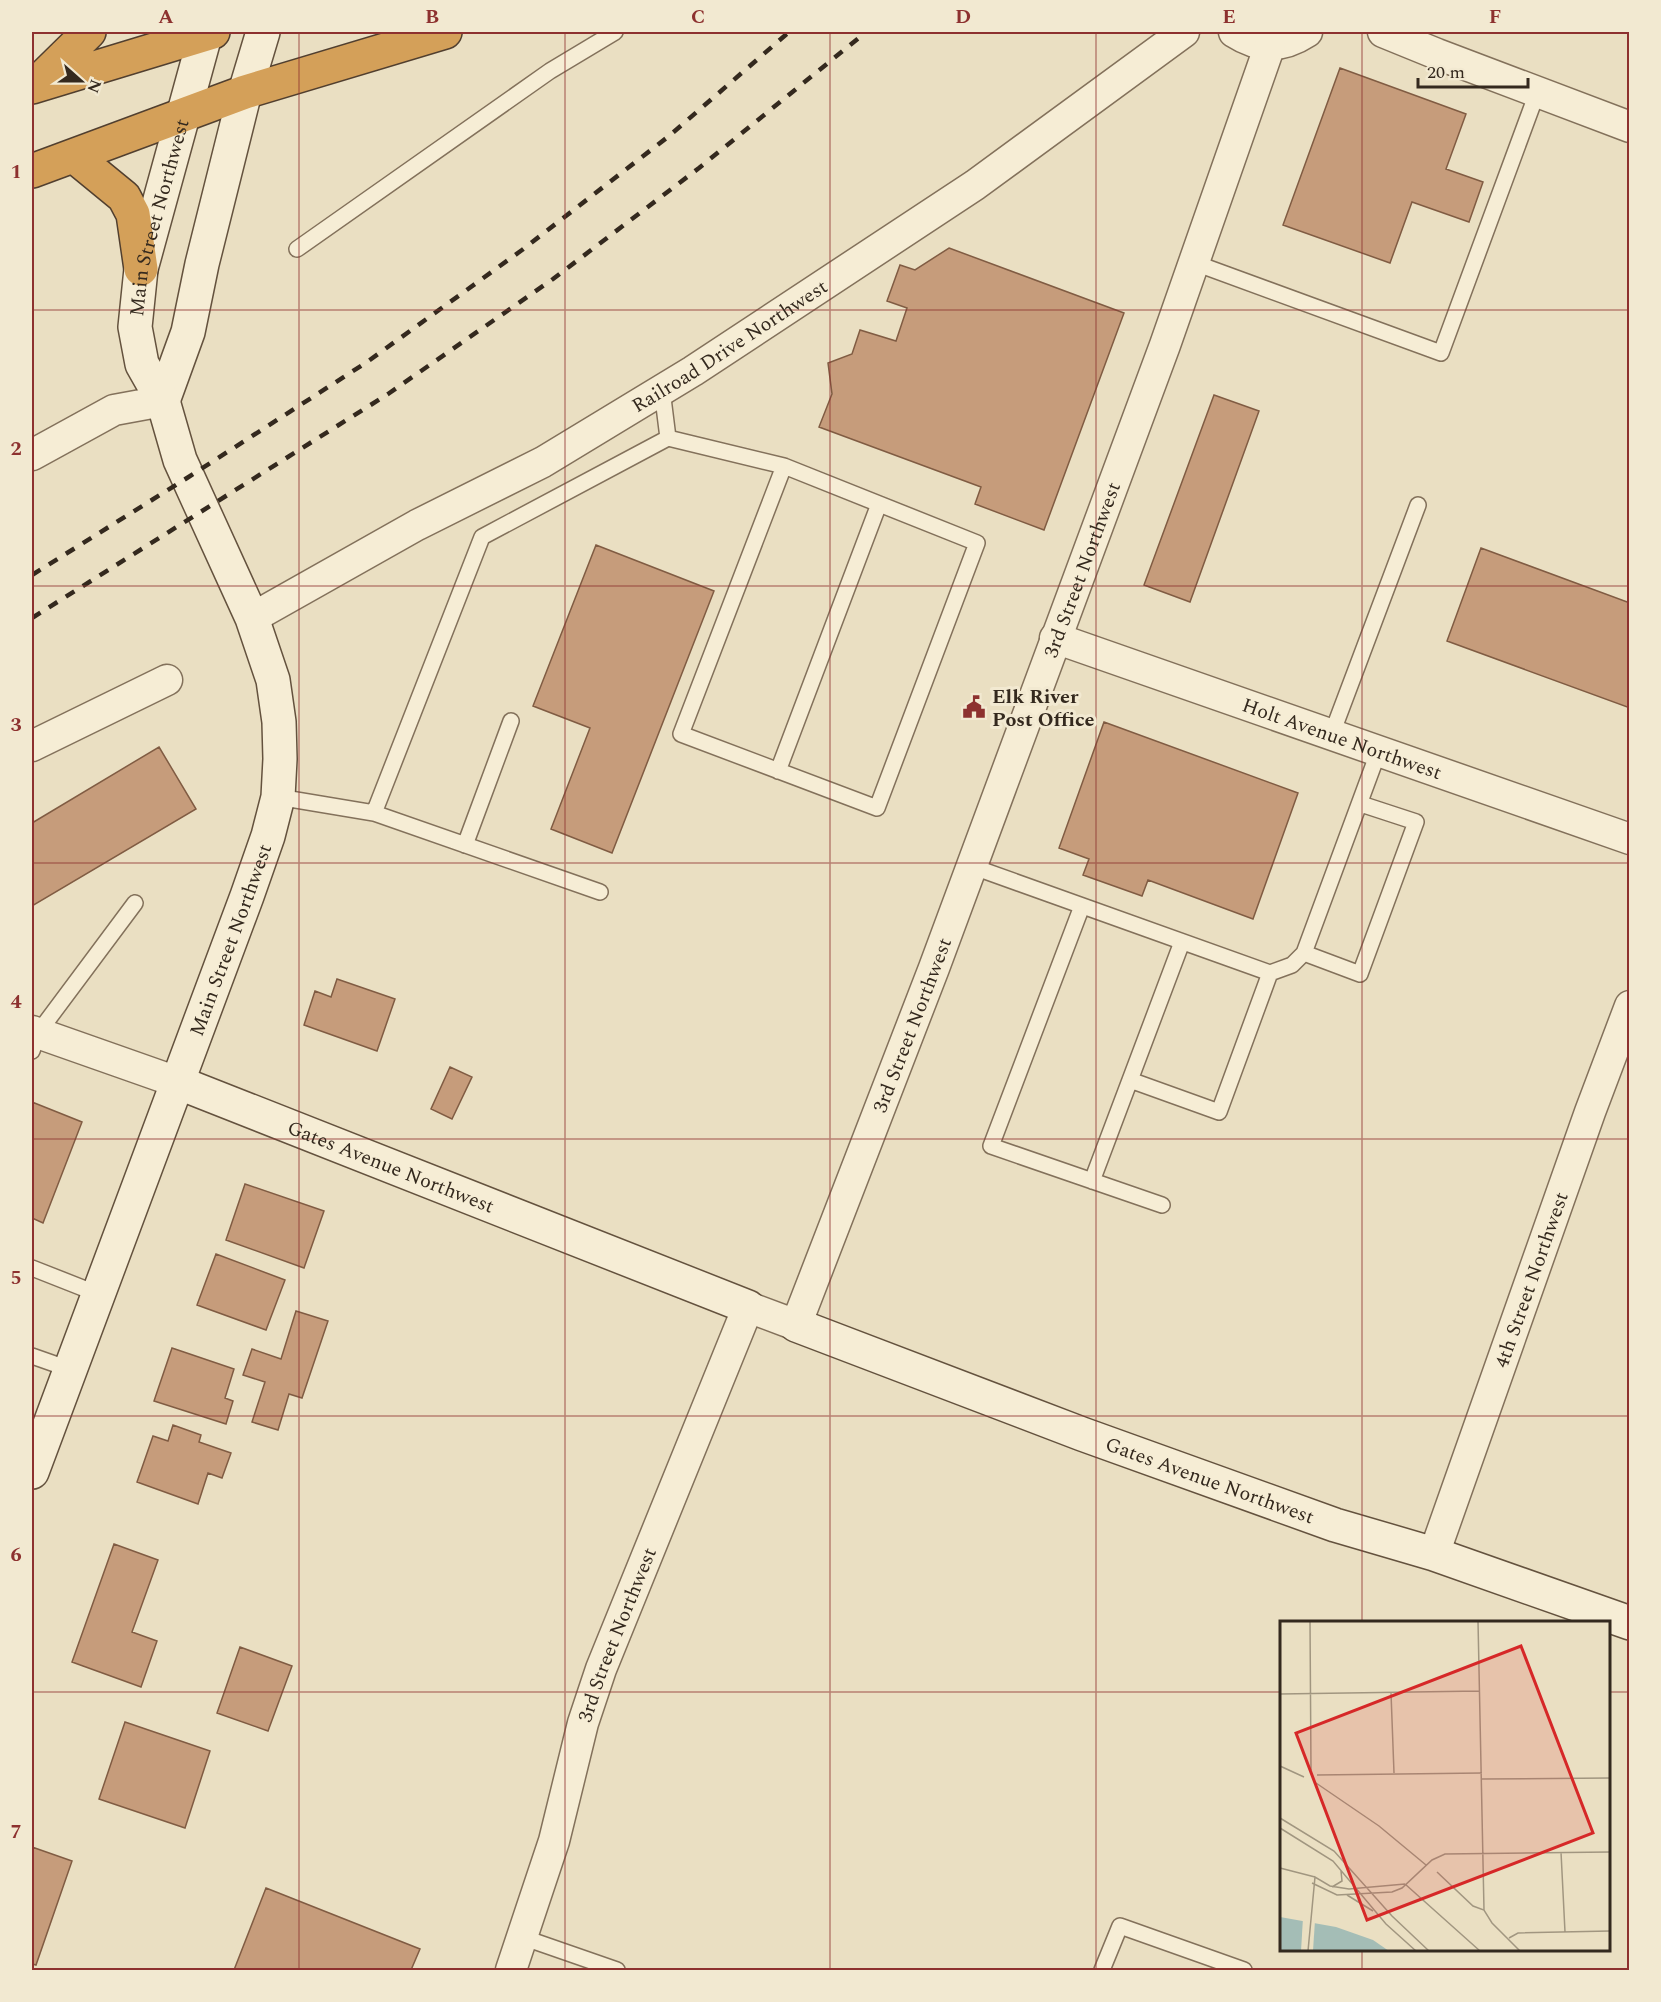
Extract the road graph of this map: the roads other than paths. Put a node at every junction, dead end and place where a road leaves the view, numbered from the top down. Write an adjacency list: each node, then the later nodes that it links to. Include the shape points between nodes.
1 (89, 32): 11 (highway)
2 (208, 32): 11 (highway); 14 (main road, Main Street Northwest)
3 (263, 32): 12 (main road)
4 (445, 32): 12 (highway)
5 (615, 32): 18 (lane, via 550,71)
6 (1184, 32): 21 (street, Railroad Drive Northwest, via 975,185)
7 (1234, 32): 10 (street, via 1247,40)
8 (1307, 32): 10 (street, via 1294,40)
9 (1383, 32): 13 (street)
10 (1270, 45): 19 (street, 3rd Street Northwest)
11 (32, 87)
12 (245, 92): 14 (highway); 22 (main road, via 188,332)
13 (1537, 93): 15 (street); 19 (lane, via 1441,353)
14 (183, 116): 16 (highway); 20 (main road, Main Street Northwest)
15 (1629, 128)
16 (74, 156): 17 (highway); 20 (highway, via 124,197 133,213)
17 (32, 171)
18 (297, 249)
19 (1195, 263): 29 (street, 3rd Street Northwest)
20 (141, 269): 22 (main road, Main Street Northwest, via 135,327 142,364)
21 (662, 390): 23 (lane); 28 (street, Railroad Drive Northwest, via 543,462 417,525)
22 (163, 401): 24 (street, via 114,410); 28 (main road, Main Street Northwest, via 180,460)
23 (668, 438): 25 (lane); 38 (lane, via 482,537)
24 (32, 455)
25 (784, 466): 26 (lane); 35 (lane, via 681,734)
26 (879, 504): 35 (lane); 35 (lane, via 977,543 894,764 877,808)
27 (1418, 505): 32 (lane)
28 (252, 618): 36 (main road, Main Street Northwest, via 273,680 280,741)
29 (1055, 638): 32 (street, Holt Avenue Northwest); 41 (street, 3rd Street Northwest)
30 (167, 680): 33 (street)
31 (511, 721): 40 (lane)
32 (1331, 736): 34 (street, Holt Avenue Northwest)
33 (32, 746)
34 (1378, 753): 37 (lane); 39 (street, Holt Avenue Northwest)
35 (778, 771)
36 (278, 797): 38 (lane); 51 (main road, Main Street Northwest, via 247,896)
37 (1361, 804): 46 (lane); 46 (lane, via 1416,822 1360,974)
38 (374, 813): 40 (lane)
39 (1629, 839)
40 (465, 844): 42 (lane)
41 (971, 866): 44 (lane); 57 (street, 3rd Street Northwest)
42 (600, 892)
43 (135, 903): 49 (lane)
44 (1082, 906): 45 (lane); 52 (lane, via 991,1146)
45 (1182, 942): 47 (lane); 50 (lane)
46 (1304, 953): 47 (lane, via 1292,966)
47 (1270, 973): 50 (lane, via 1219,1112)
48 (1629, 1006): 61 (street, 4th Street Northwest)
49 (34, 1038): 51 (street, Gates Avenue Northwest)
50 (1130, 1080): 52 (lane)
51 (177, 1082): 55 (main road, Main Street Northwest); 56 (main road, Gates Avenue Northwest)
52 (1092, 1181): 53 (lane)
53 (1162, 1205)
54 (32, 1268): 55 (lane)
55 (98, 1294): 59 (main road, Main Street Northwest)
56 (748, 1307): 57 (street); 63 (street, 3rd Street Northwest, via 601,1669 583,1723 554,1841)
57 (796, 1325): 61 (main road, Gates Avenue Northwest, via 1324,1521)
58 (32, 1356): 59 (lane)
59 (69, 1369): 60 (main road, Main Street Northwest)
60 (32, 1472)
61 (1434, 1554): 62 (main road, Gates Avenue Northwest)
62 (1629, 1623)
63 (522, 1937): 64 (street, 3rd Street Northwest); 65 (lane)
64 (511, 1971)
65 (617, 1971)
66 (1102, 1971): 67 (lane, via 1120,1926)
67 (1244, 1971)

